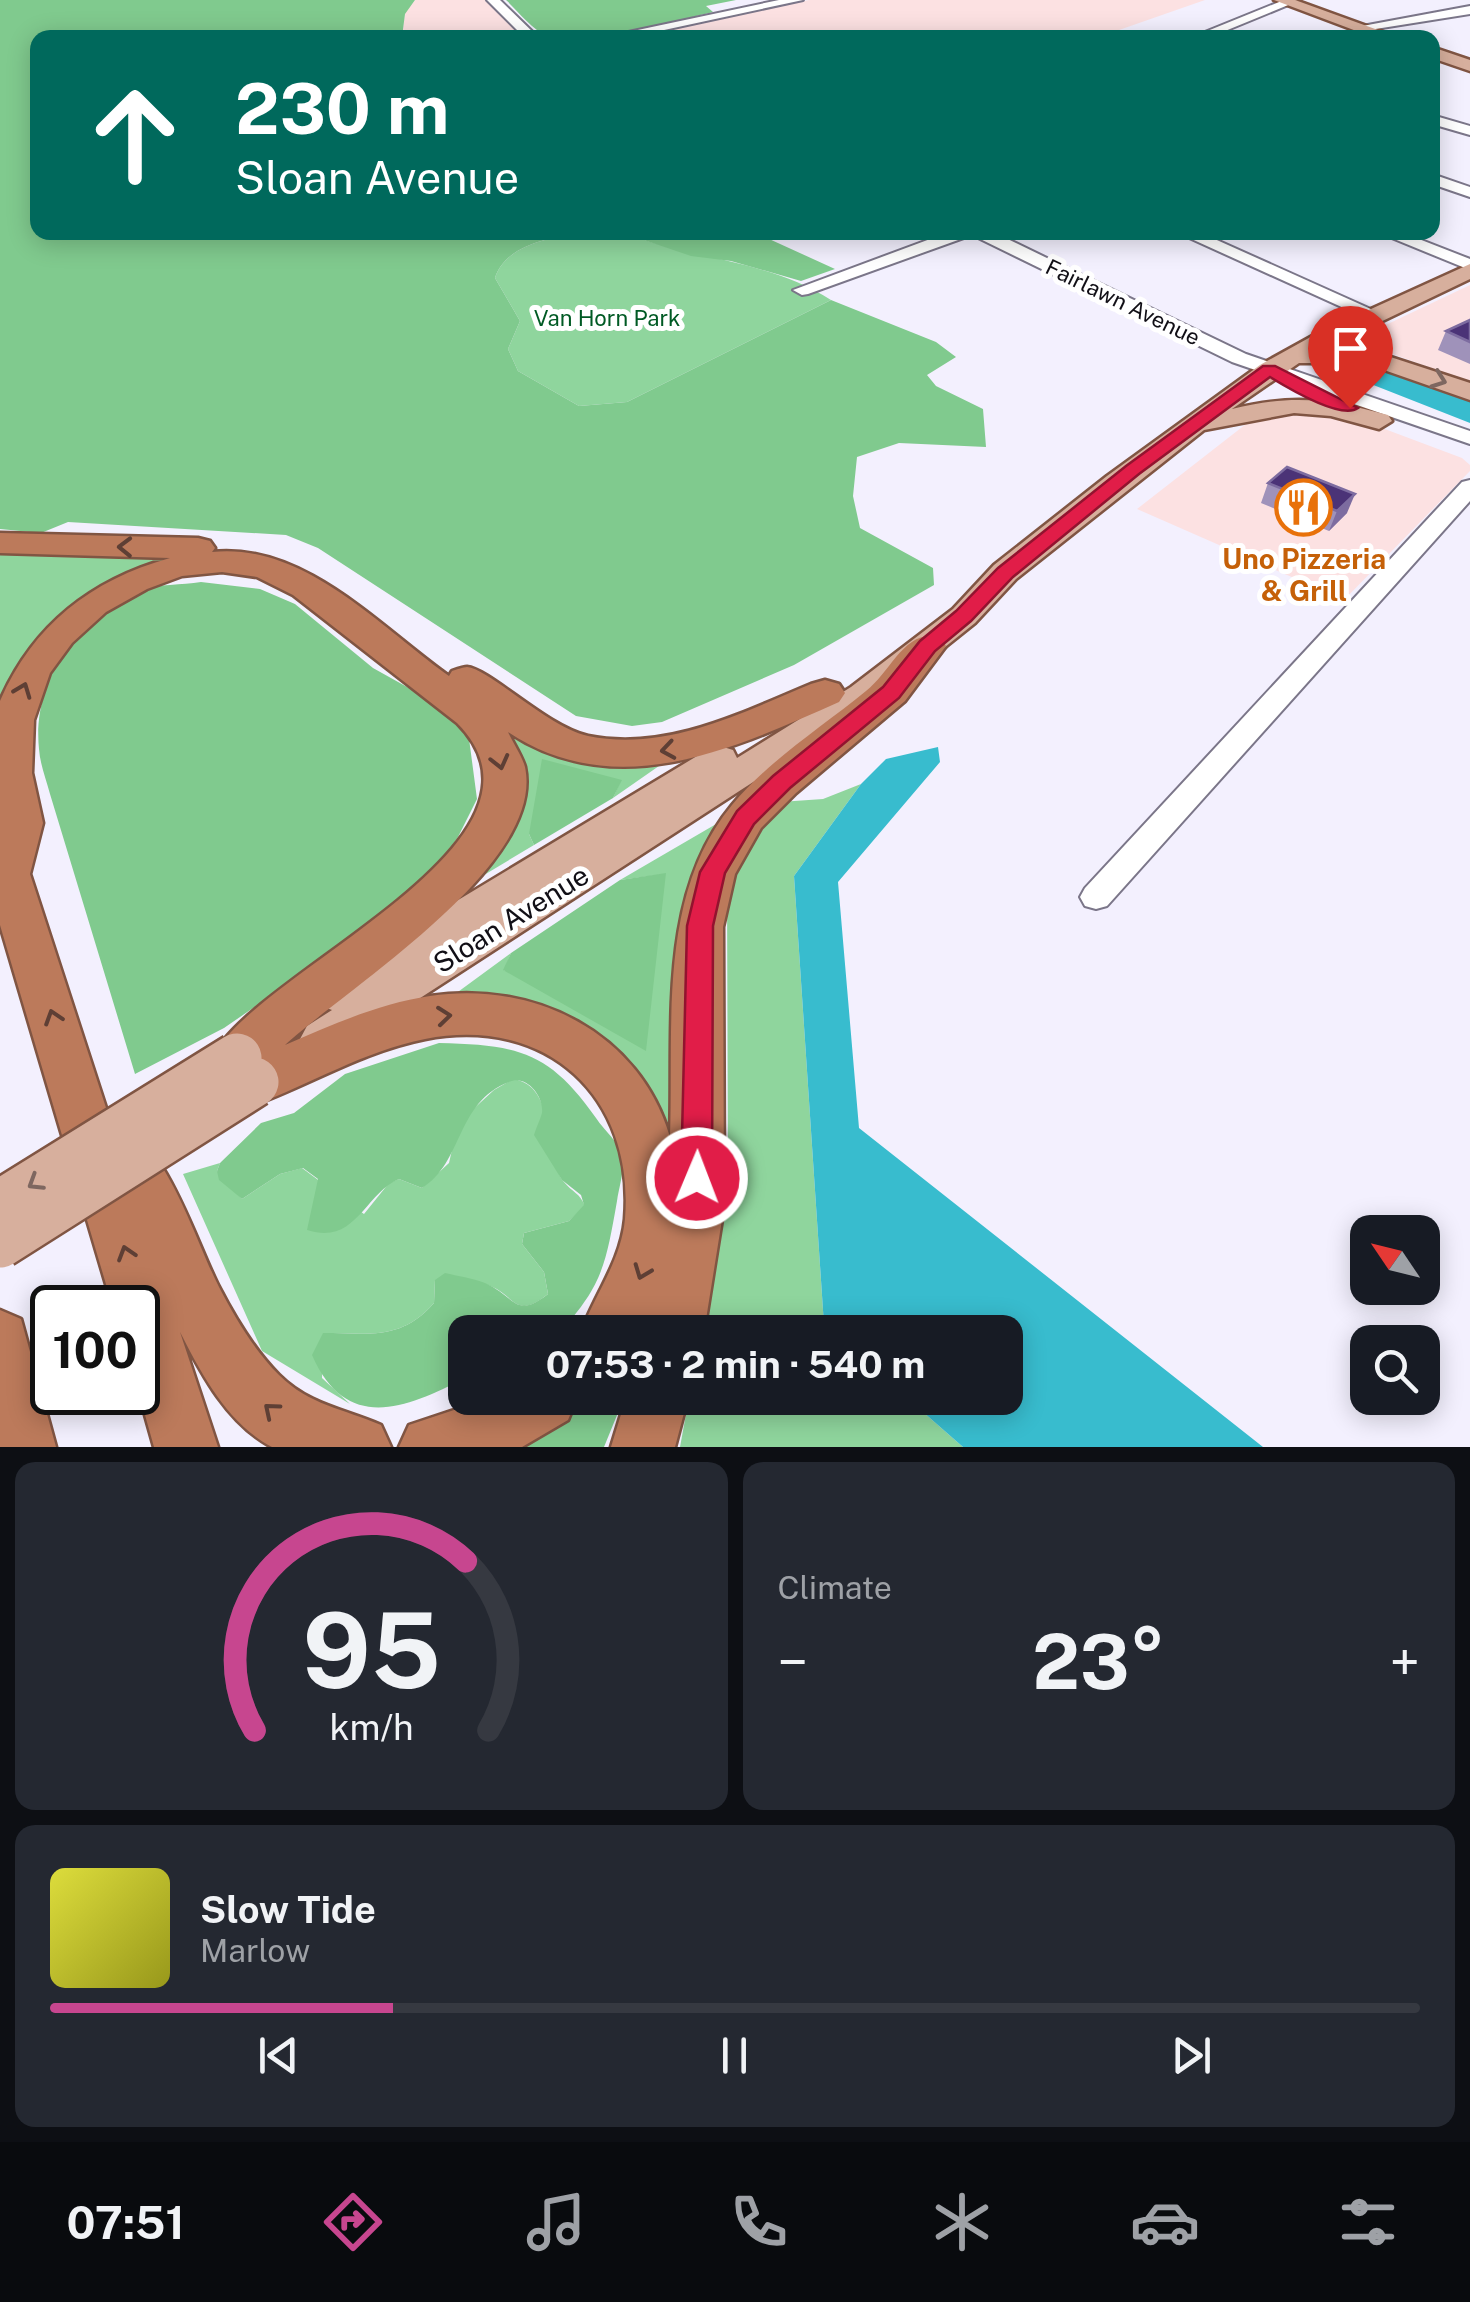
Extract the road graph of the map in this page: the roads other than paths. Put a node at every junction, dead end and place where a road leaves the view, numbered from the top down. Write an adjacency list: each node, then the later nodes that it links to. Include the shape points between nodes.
1 (493, 0): 7 (street)
2 (797, 0): 8 (street)
3 (1281, 0): 4 (main road)
4 (1291, 1): 6 (main road); 9 (street)
5 (1470, 10): 6 (street)
6 (1364, 27): 10 (main road)
7 (525, 30)
8 (646, 30)
9 (1217, 30)
10 (1372, 30)
11 (1440, 55): 12 (main road)
12 (1470, 66)
13 (1440, 122): 14 (street)
14 (1470, 131)
15 (1440, 182): 16 (street)
16 (1470, 192)
17 (943, 240): 22 (street)
18 (997, 240): 24 (street, Fairlawn Avenue)
19 (1202, 240): 23 (street)
20 (1405, 240): 21 (street)
21 (1470, 268): 23 (main road, Sloan Avenue)
22 (802, 290)
23 (1375, 315): 24 (main road, Sloan Avenue)
24 (1278, 364): 25 (main road, one-way to 25, via 1360,354); 26 (street, Fairlawn Avenue, via 1304,390); 27 (main road, Sloan Avenue); 28 (street, Fairlawn Avenue)
25 (1470, 392)
26 (1379, 421): 27 (main road, via 1290,403); 29 (street, Fairlawn Avenue)
27 (1186, 432): 32 (main road, Sloan Avenue)
28 (1470, 438)
29 (1470, 454)
30 (1470, 486): 36 (street)
31 (0, 543): 34 (highway, one-way to 31, via 692,746 592,752 536,732 323,574 290,557)
32 (1006, 572): 33 (main road, Sloan Avenue); 34 (main road, Sloan Avenue)
33 (928, 646): 37 (main road, Sloan Avenue, via 839,712); 42 (highway, via 891,692 746,817 713,872 700,926 696,1207)
34 (825, 693): 37 (main road, Sloan Avenue)
35 (4, 863): 37 (highway, one-way to 37, via 22,820 11,748 26,682 64,626 135,580 207,564 281,574 459,704 494,740 504,768 498,812 476,851 439,894 304,997); 38 (highway, one-way to 35)
36 (1096, 896)
37 (245, 1070): 39 (main road, Sloan Avenue, one-way to 39, bridge); 40 (main road, Sloan Avenue, bridge); 41 (highway, one-way to 41, via 439,1015 511,1018 574,1043 628,1095 654,1167 649,1253)
38 (82, 1110): 47 (highway, one-way to 38); 48 (highway, one-way to 38, via 300,1430 251,1392 212,1336 145,1190)
39 (0, 1204)
40 (0, 1243)
41 (621, 1315)
42 (677, 1315)
43 (0, 1340): 46 (highway)
44 (520, 1415): 49 (highway)
45 (652, 1415): 50 (highway)
46 (24, 1447)
47 (186, 1447)
48 (359, 1447)
49 (431, 1447)
50 (644, 1447)

